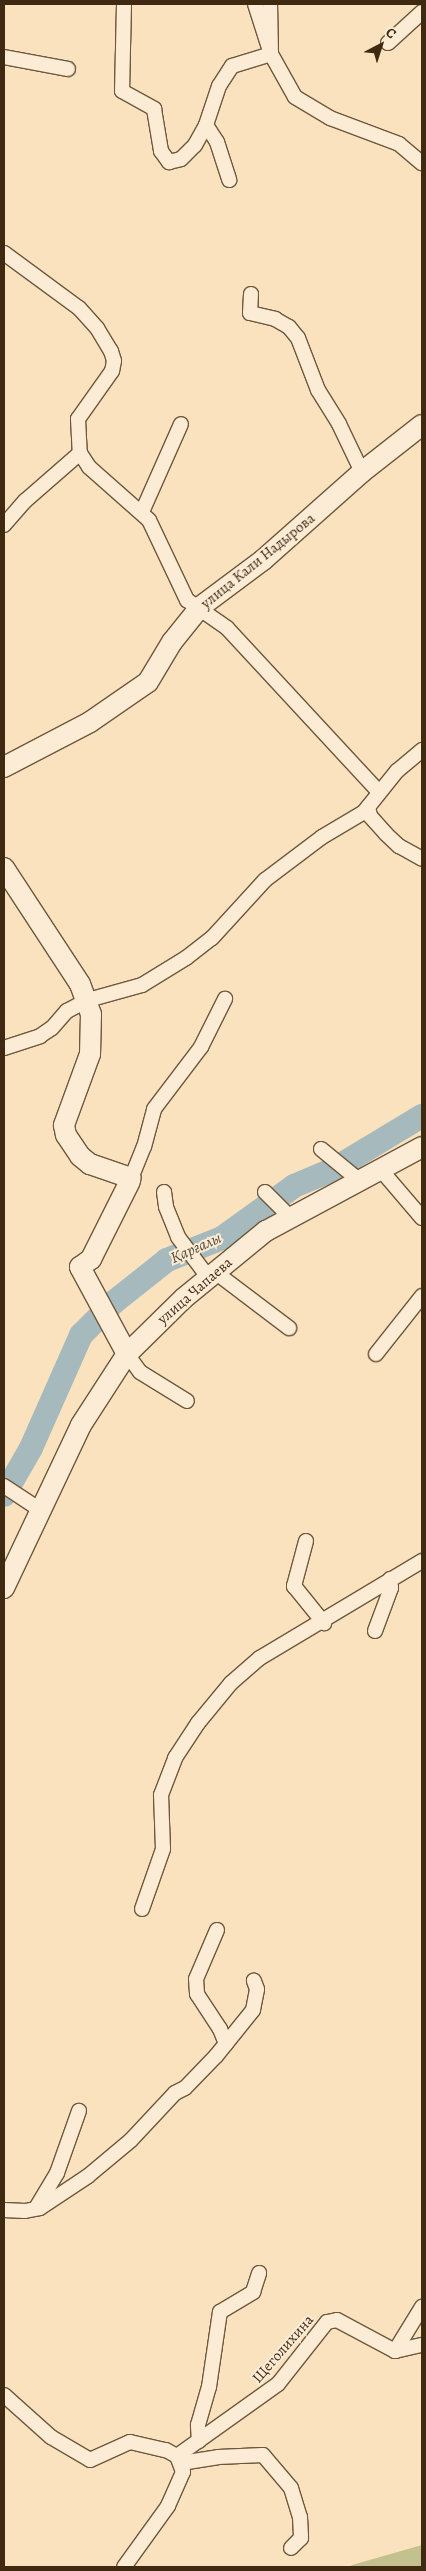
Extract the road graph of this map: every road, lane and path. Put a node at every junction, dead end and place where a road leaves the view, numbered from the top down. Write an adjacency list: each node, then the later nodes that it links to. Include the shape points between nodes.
1 (124, 4): 9 (street, via 122,91 154,109 164,160 174,162 189,153)
2 (255, 4): 6 (street)
3 (270, 4): 6 (street)
4 (422, 12): 5 (street)
5 (388, 43)
6 (271, 54): 9 (street, via 232,66 219,86); 10 (street, via 296,102 387,138)
7 (4, 57): 8 (street)
8 (68, 69)
9 (206, 125): 11 (street, via 217,142)
10 (421, 156)
11 (229, 180)
12 (4, 253): 16 (street, via 79,308 111,351 114,361 112,372 78,419)
13 (251, 294): 17 (street, via 250,313 275,319 289,327 298,338 318,390)
14 (181, 424): 18 (street)
15 (422, 425): 17 (street, улица Кали Надырова)
16 (80, 453): 18 (street, via 97,476); 19 (street)
17 (362, 472): 20 (street, улица Кали Надырова, via 263,560)
18 (142, 512): 20 (street, via 149,520 187,600)
19 (4, 525)
20 (200, 608): 22 (street, улица Кали Надырова, via 172,642 148,682 90,722); 23 (street, via 227,628)
21 (422, 750): 23 (street)
22 (4, 767)
23 (379, 792): 24 (street)
24 (368, 807): 25 (street, via 370,816 386,834); 28 (street, via 265,880 212,938 164,973 142,985)
25 (422, 859)
26 (4, 868): 28 (street)
27 (225, 998): 34 (street, via 202,1047 154,1109)
28 (88, 1000): 29 (street, via 67,1011 40,1036); 34 (street, via 93,1029 90,1054 64,1125 72,1145 90,1164)
29 (4, 1048)
30 (422, 1147): 32 (street, улица Чапаева)
31 (321, 1149): 33 (street)
32 (381, 1170): 33 (street, улица Чапаева); 38 (street)
33 (354, 1176): 37 (street, улица Чапаева)
34 (131, 1179): 42 (street, via 91,1258 80,1267)
35 (164, 1192): 39 (street, via 166,1207 180,1240 192,1258)
36 (265, 1192): 37 (street)
37 (286, 1212): 39 (street, улица Чапаева)
38 (422, 1218)
39 (212, 1274): 41 (street); 42 (street, улица Чапаева)
40 (422, 1296): 43 (street)
41 (289, 1328)
42 (127, 1354): 44 (street, via 140,1372); 46 (street, улица Чапаева, via 81,1425)
43 (376, 1354)
44 (187, 1401)
45 (4, 1486): 46 (street)
46 (39, 1509): 50 (street)
47 (306, 1541): 51 (street, via 294,1586)
48 (422, 1561): 49 (street)
49 (390, 1579): 51 (street); 52 (street, via 392,1588)
50 (4, 1588)
51 (324, 1623): 53 (street, via 260,1658 231,1683 198,1723 175,1758 161,1795 163,1848)
52 (375, 1631)
53 (142, 1910)
54 (217, 1930): 56 (street, via 196,1979 197,1994)
55 (254, 1981): 56 (street, via 257,1989 253,2010)
56 (226, 2044): 58 (street, via 114,2155)
57 (79, 2111): 58 (street, via 57,2174)
58 (36, 2209): 59 (street)
59 (4, 2210)
60 (259, 2273): 65 (street, via 253,2292 220,2312 209,2387 198,2425)
61 (422, 2307): 63 (street)
62 (422, 2345): 63 (street)
63 (394, 2350): 65 (street, Щеголихина, via 337,2320 327,2322 278,2384)
64 (4, 2395): 66 (street, via 52,2437 90,2460 130,2442 166,2450)
65 (199, 2441): 66 (street, Щеголихина)
66 (179, 2460): 67 (street, via 263,2455 280,2471 296,2502 301,2538); 68 (street, via 183,2472 168,2506)
67 (291, 2548)
68 (124, 2567)

